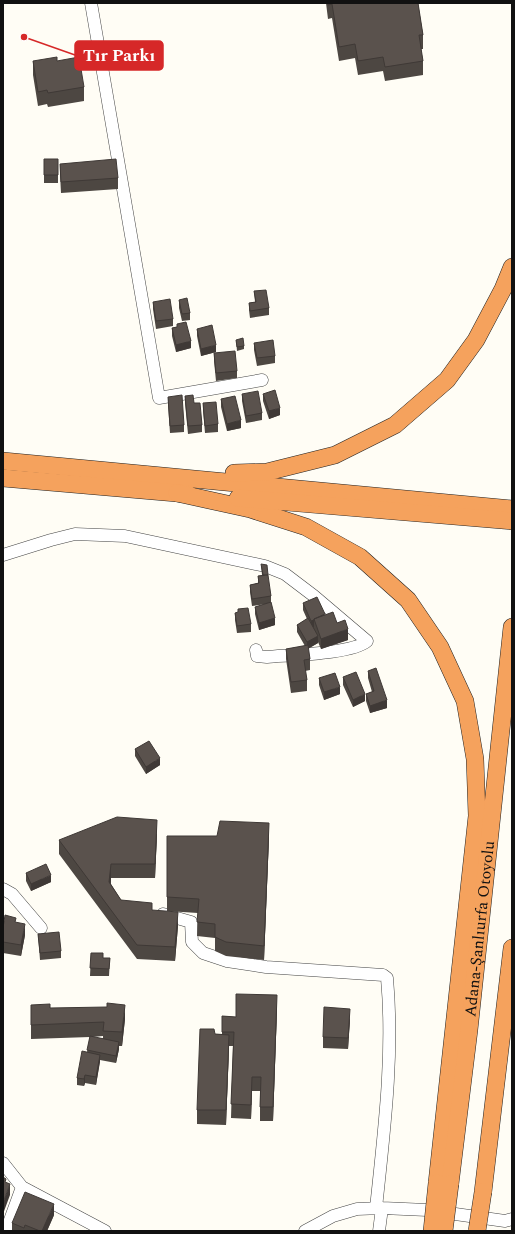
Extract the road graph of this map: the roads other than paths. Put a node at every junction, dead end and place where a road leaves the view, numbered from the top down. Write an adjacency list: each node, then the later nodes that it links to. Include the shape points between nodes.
1 (91, 3): 3 (street, via 159,398)
2 (512, 267): 5 (highway, via 476,340 447,380 395,425 335,455 267,472)
3 (262, 380)
4 (3, 461): 5 (highway)
5 (172, 475): 8 (highway)
6 (3, 478): 7 (highway)
7 (177, 493): 9 (highway); 18 (highway, via 250,509 306,527 360,557 408,600 440,647 465,701 476,760 477,816)
8 (512, 509)
9 (512, 521)
10 (3, 555): 12 (street, via 76,534 125,536 265,566 284,574 367,642 349,649 267,657 257,656)
11 (512, 627): 18 (highway, Adana-Şanlıurfa Otoyolu, via 469,1030)
12 (256, 650)
13 (3, 889): 15 (street, via 12,894)
14 (162, 914): 20 (street, via 191,922 192,942 203,953 227,960 266,967 383,975 386,978 390,1018)
15 (41, 928)
16 (512, 948): 28 (highway, bridge)
17 (3, 1164): 19 (street)
18 (443, 1184): 26 (highway, bridge); 27 (highway, Adana-Şanlıurfa Otoyolu, bridge)
19 (22, 1186): 22 (street); 23 (street)
20 (379, 1208): 21 (street, via 427,1210); 24 (street, via 356,1209 332,1216); 25 (street)
21 (508, 1224)
22 (6, 1231)
23 (105, 1231)
24 (305, 1231)
25 (379, 1231)
26 (432, 1231)
27 (444, 1231)
28 (477, 1231)

